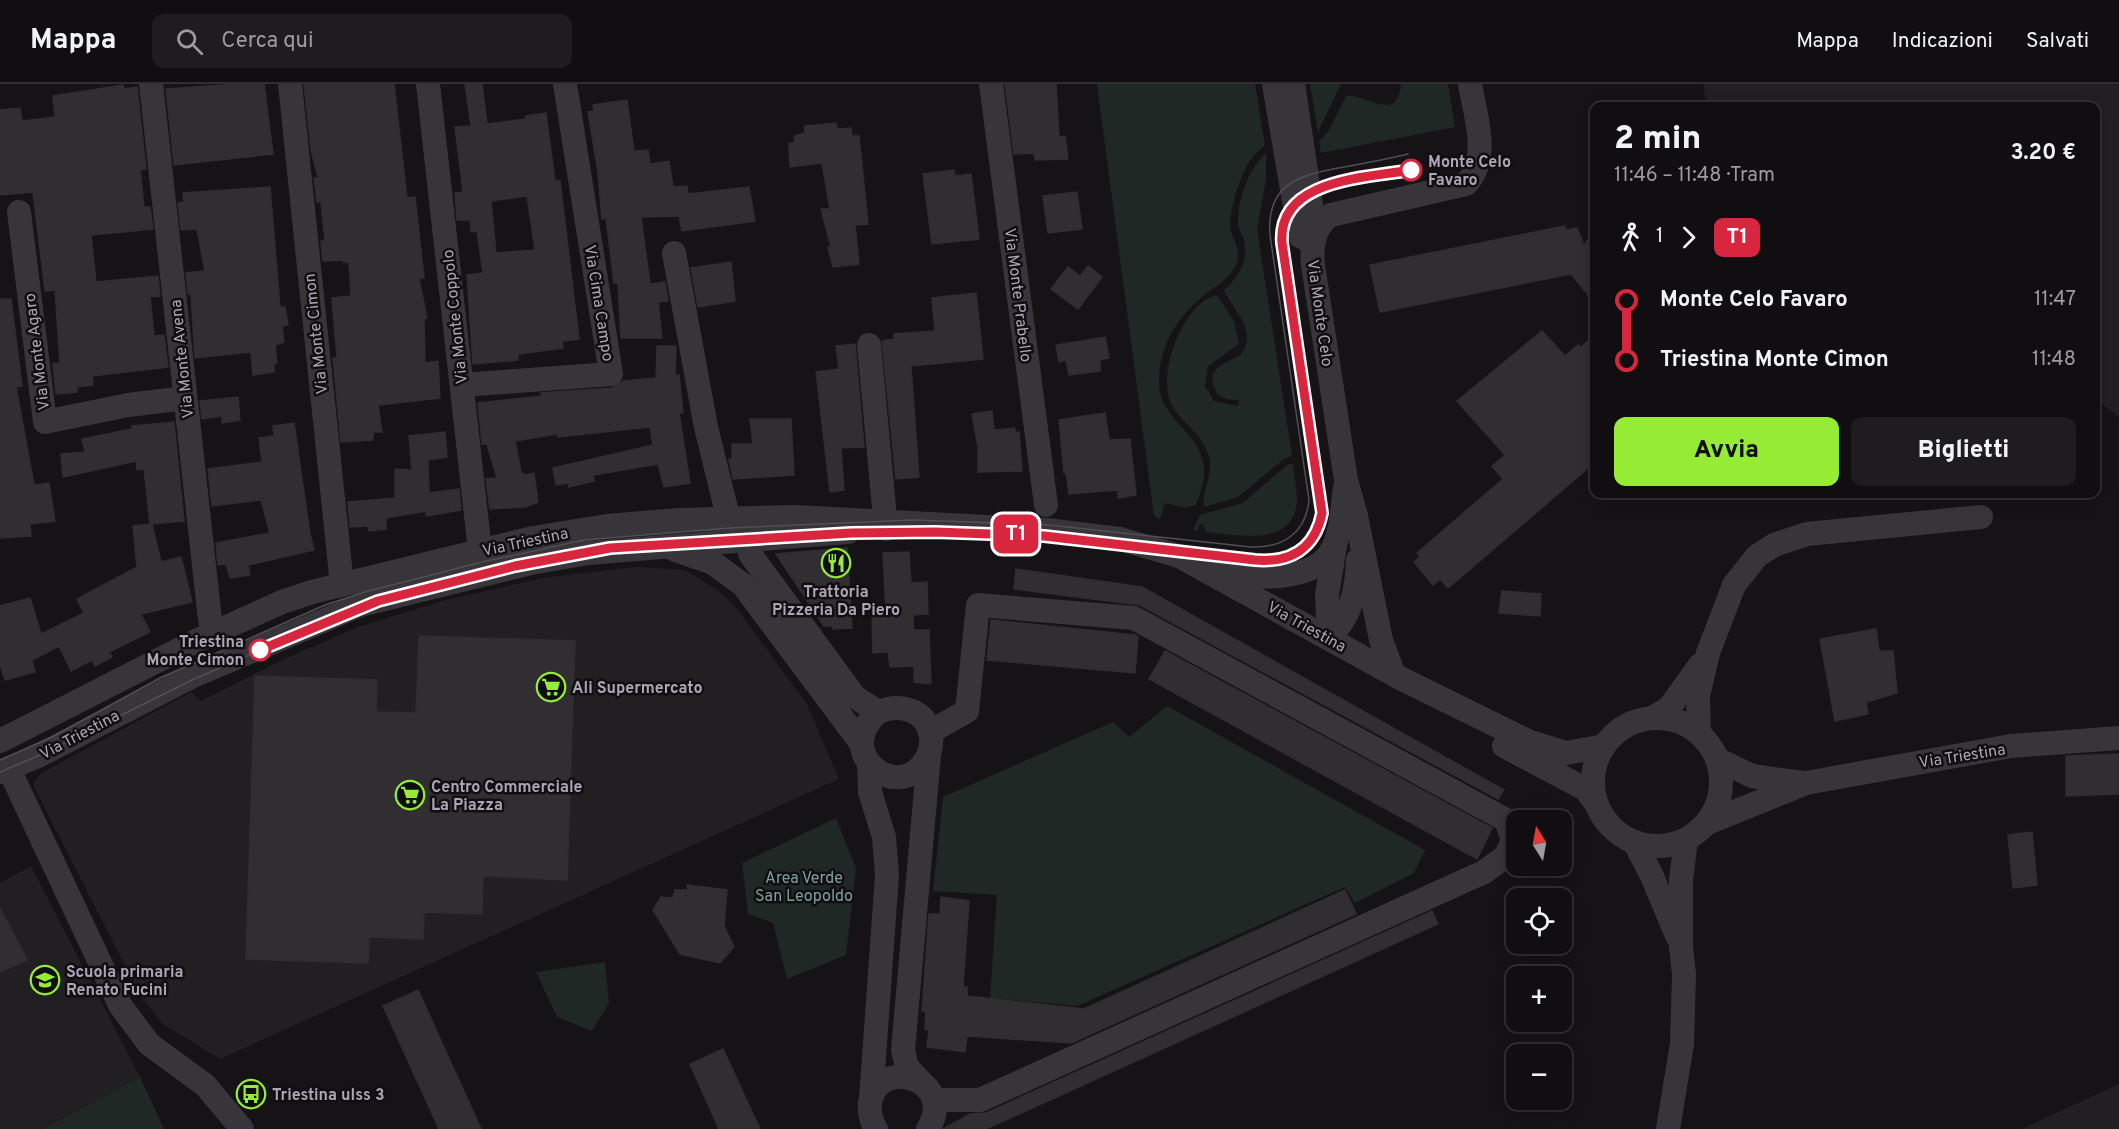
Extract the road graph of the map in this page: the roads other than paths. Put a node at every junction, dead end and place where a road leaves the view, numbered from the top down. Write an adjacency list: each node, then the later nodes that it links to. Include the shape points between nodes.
1 (151, 84): 14 (street, Via Monte Avena)
2 (290, 84): 27 (street, Via Monte Cimon)
3 (428, 84): 13 (street, Via Monte Coppolo)
4 (565, 84): 13 (street, Via Cima Campo, via 611,374)
5 (991, 84): 16 (street, Via Monte Prabello)
6 (1274, 84): 10 (street, via 1300,236)
7 (1293, 84): 10 (street, Via Monte Celo)
8 (1470, 84): 10 (street, via 1479,156 1475,172 1466,184 1339,212 1322,221)
9 (19, 212): 14 (street, Via Monte Agaro, via 45,422)
10 (1316, 235): 15 (street, Via Monte Celo, via 1313,265)
11 (674, 253): 18 (street)
12 (869, 345): 21 (street)
13 (462, 386): 25 (street, Via Monte Coppolo)
14 (185, 398): 29 (street, Via Monte Avena)
15 (1346, 480): 20 (street, Via Monte Celo); 22 (street, Via Monte Celo)
16 (1046, 505)
17 (1981, 517): 31 (street, via 1807,534 1774,545 1746,567 1734,585)
18 (727, 518): 19 (street, Via Triestina); 23 (street); 25 (street, Via Triestina, via 583,529)
19 (834, 518): 21 (street, Via Triestina); 23 (street, via 803,526 762,527)
20 (1358, 524): 30 (street, Via Monte Celo, via 1358,569 1351,608); 32 (street, Via Monte Celo, via 1381,640)
21 (886, 525): 23 (street, Via Triestina); 26 (street, Via Triestina, via 986,527 1108,537)
22 (1336, 540): 26 (street, via 1322,560 1279,577 1241,576); 30 (street, Via Monte Celo, via 1327,595)
23 (747, 545): 24 (street, Via Triestina); 28 (street, via 729,549 728,562); 34 (street, via 855,697)
24 (658, 546): 28 (street, via 712,563); 43 (street, Via Triestina, via 531,563 360,605 177,683)
25 (480, 551): 27 (street, Via Triestina)
26 (1179, 556): 30 (street, Via Triestina)
27 (342, 585): 29 (street, Via Triestina)
28 (743, 585): 41 (street)
29 (212, 627): 33 (street, Via Triestina)
30 (1329, 638): 32 (street, Via Triestina)
31 (1708, 653): 35 (street, via 1670,708); 36 (street, via 1698,696)
32 (1401, 677): 40 (street, via 1540,746 1566,753); 45 (street, Via Triestina, via 1431,708 1585,789)
33 (91, 695): 38 (street, Via Triestina); 43 (street, Via Triestina, via 20,744)
34 (878, 712): 39 (street, via 891,707 916,713 925,721); 41 (street, via 862,731)
35 (1653, 718): 36 (street, via 1677,721); 40 (street, via 1617,731)
36 (1699, 733): 42 (street)
37 (2119, 738): 44 (street, Via Triestina, via 2011,746)
38 (0, 741)
39 (929, 744): 41 (street, via 914,772 903,776 880,773); 50 (street, via 903,1050 907,1067); 50 (street, via 968,711 978,605 1134,618 1506,820 1513,840 1506,856 1484,872 980,1101)
40 (1604, 746): 45 (street, via 1595,764 1592,784)
41 (865, 753): 51 (street, via 870,792 884,837 887,875)
42 (1717, 759): 44 (street, Via Triestina, via 1752,776); 46 (street, via 1721,792)
43 (3, 768): 52 (street, via 120,1005 149,1044 195,1075)
44 (1806, 783): 46 (street, Via Triestina)
45 (1596, 803): 48 (street, via 1618,834)
46 (1707, 823): 47 (street)
47 (1686, 840): 48 (street, via 1652,846); 49 (street, via 1681,880)
48 (1635, 843): 49 (street)
49 (1681, 947): 55 (street, via 1682,1044)
50 (928, 1091): 51 (street, via 911,1077 891,1079); 54 (street, via 935,1110)
51 (871, 1099): 53 (street, via 869,1110)
52 (242, 1129)
53 (876, 1129)
54 (928, 1129)
55 (1668, 1129)

